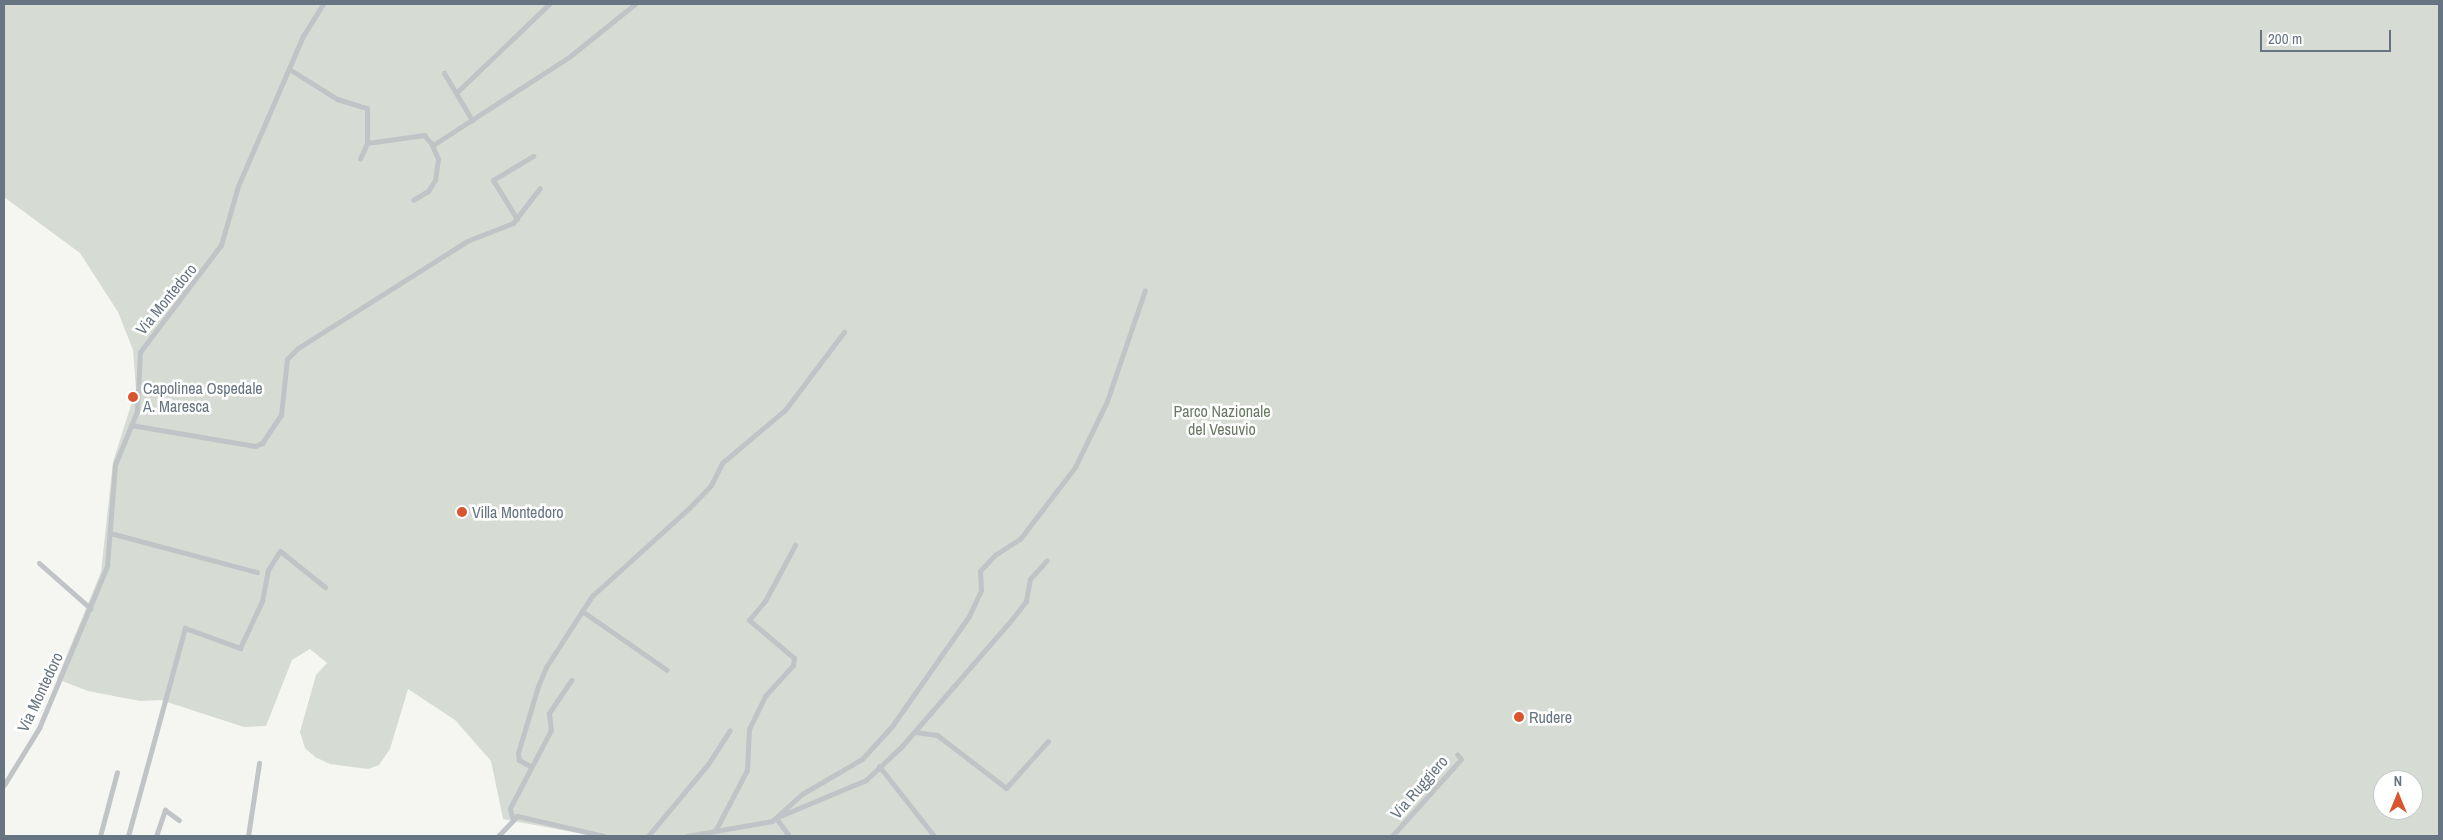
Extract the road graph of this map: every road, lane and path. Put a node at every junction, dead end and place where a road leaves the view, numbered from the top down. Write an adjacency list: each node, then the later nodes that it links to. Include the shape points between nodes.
1 (323, 4): 4 (street, Via Montedoro)
2 (549, 4): 6 (street)
3 (636, 4): 7 (street, via 569,57)
4 (289, 69): 8 (street, via 337,99 368,108); 17 (street, Via Montedoro, via 238,186 221,245 140,352 138,397)
5 (444, 73): 6 (street)
6 (456, 93): 7 (street)
7 (472, 120): 9 (street)
8 (367, 143): 9 (street, via 424,135); 11 (street)
9 (432, 146): 13 (street, via 438,164 435,180 428,191)
10 (533, 156): 14 (street, via 493,180)
11 (360, 159)
12 (540, 188): 14 (street, via 532,193)
13 (413, 200)
14 (517, 220): 17 (street, via 467,241 298,348 287,359 281,415 262,443 255,446)
15 (1145, 290): 38 (street, via 1107,401 1060,491 1020,539 995,554 980,571 980,590 969,616 882,738 862,759 802,794)
16 (844, 332): 25 (street, via 785,410 722,463 711,485 606,582)
17 (131, 425): 18 (street, Via Montedoro, via 117,453)
18 (110, 533): 22 (street); 24 (street, Via Montedoro, via 107,566)
19 (795, 545): 40 (street, via 765,601 749,620 794,658 794,665 765,696 749,729 746,774 722,809)
20 (1047, 560): 29 (street, via 1030,579 1026,601)
21 (39, 563): 24 (street)
22 (257, 572)
23 (325, 587): 43 (street, via 280,551 268,570 262,601 240,648 185,628)
24 (90, 609): 36 (street, Via Montedoro, via 39,728)
25 (582, 611): 26 (street); 33 (street, via 546,667 521,735 518,758)
26 (667, 670)
27 (571, 680): 33 (street, via 549,713 551,730)
28 (730, 730): 48 (street, via 708,764)
29 (915, 732): 30 (street, via 938,735 1006,788); 34 (street)
30 (1048, 741)
31 (1457, 754): 52 (street, Via Ruggiero, via 1461,759)
32 (259, 763): 45 (street)
33 (530, 766): 37 (street, via 510,808)
34 (879, 766): 38 (street, via 852,787); 51 (street)
35 (117, 772): 42 (street)
36 (4, 785)
37 (512, 817): 46 (street); 47 (street)
38 (777, 818): 40 (street); 50 (street)
39 (179, 820): 44 (street, via 165,810)
40 (715, 831): 41 (street)
41 (702, 835): 49 (street)
42 (100, 836)
43 (128, 836)
44 (156, 836)
45 (248, 836)
46 (498, 836)
47 (604, 836)
48 (648, 836)
49 (687, 836)
50 (789, 836)
51 (934, 836)
52 (1392, 836)

